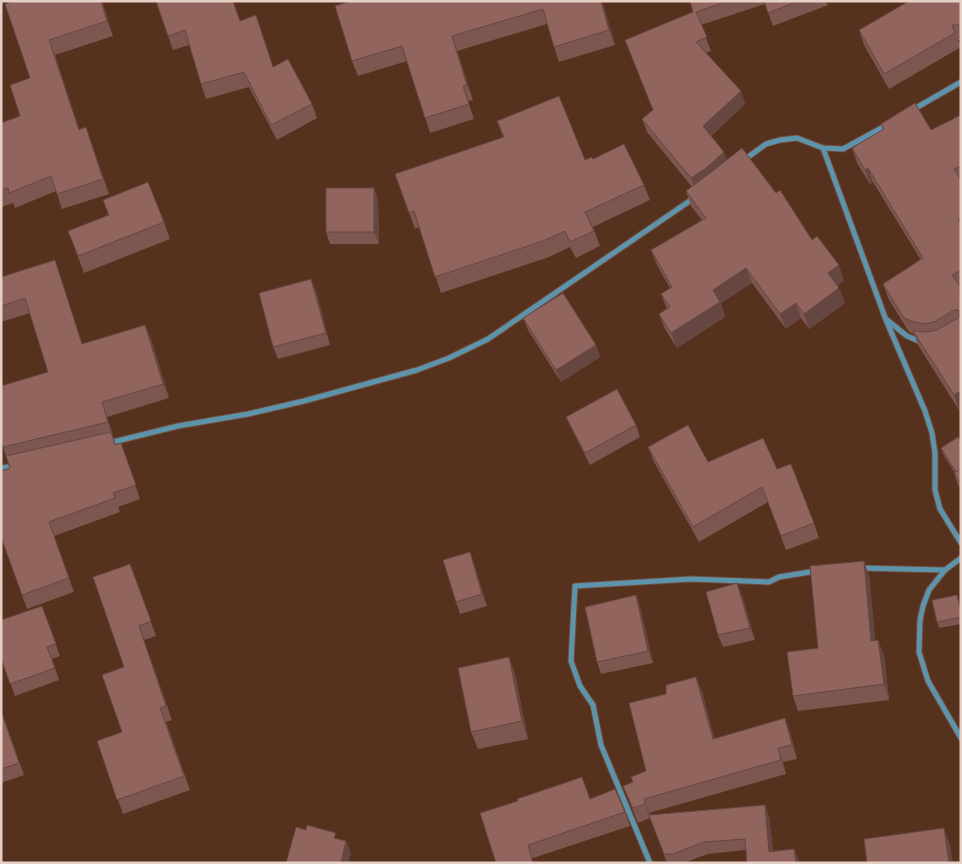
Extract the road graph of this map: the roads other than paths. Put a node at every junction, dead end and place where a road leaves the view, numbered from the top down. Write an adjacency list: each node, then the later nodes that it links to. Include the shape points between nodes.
1 (961, 82): 2 (street)
2 (912, 110)
3 (888, 124): 4 (street, via 843,149)
4 (824, 148): 5 (street, via 797,138 780,140 766,144); 7 (street)
5 (740, 163)
6 (699, 195): 9 (street, via 488,339 449,358 304,402 178,426)
7 (886, 320): 8 (street, via 907,336); 12 (street, via 932,433 935,490 940,509)
8 (929, 342)
9 (103, 445)
10 (17, 465): 11 (street)
11 (1, 468)
12 (961, 542)
13 (961, 558): 15 (street)
14 (857, 568): 15 (street)
15 (945, 570): 17 (street, via 929,590 923,606 919,652 928,681)
16 (818, 571): 18 (street, via 779,576 769,582 691,579 575,586 571,661 580,686 593,705 601,745)
17 (961, 738)
18 (650, 863)

